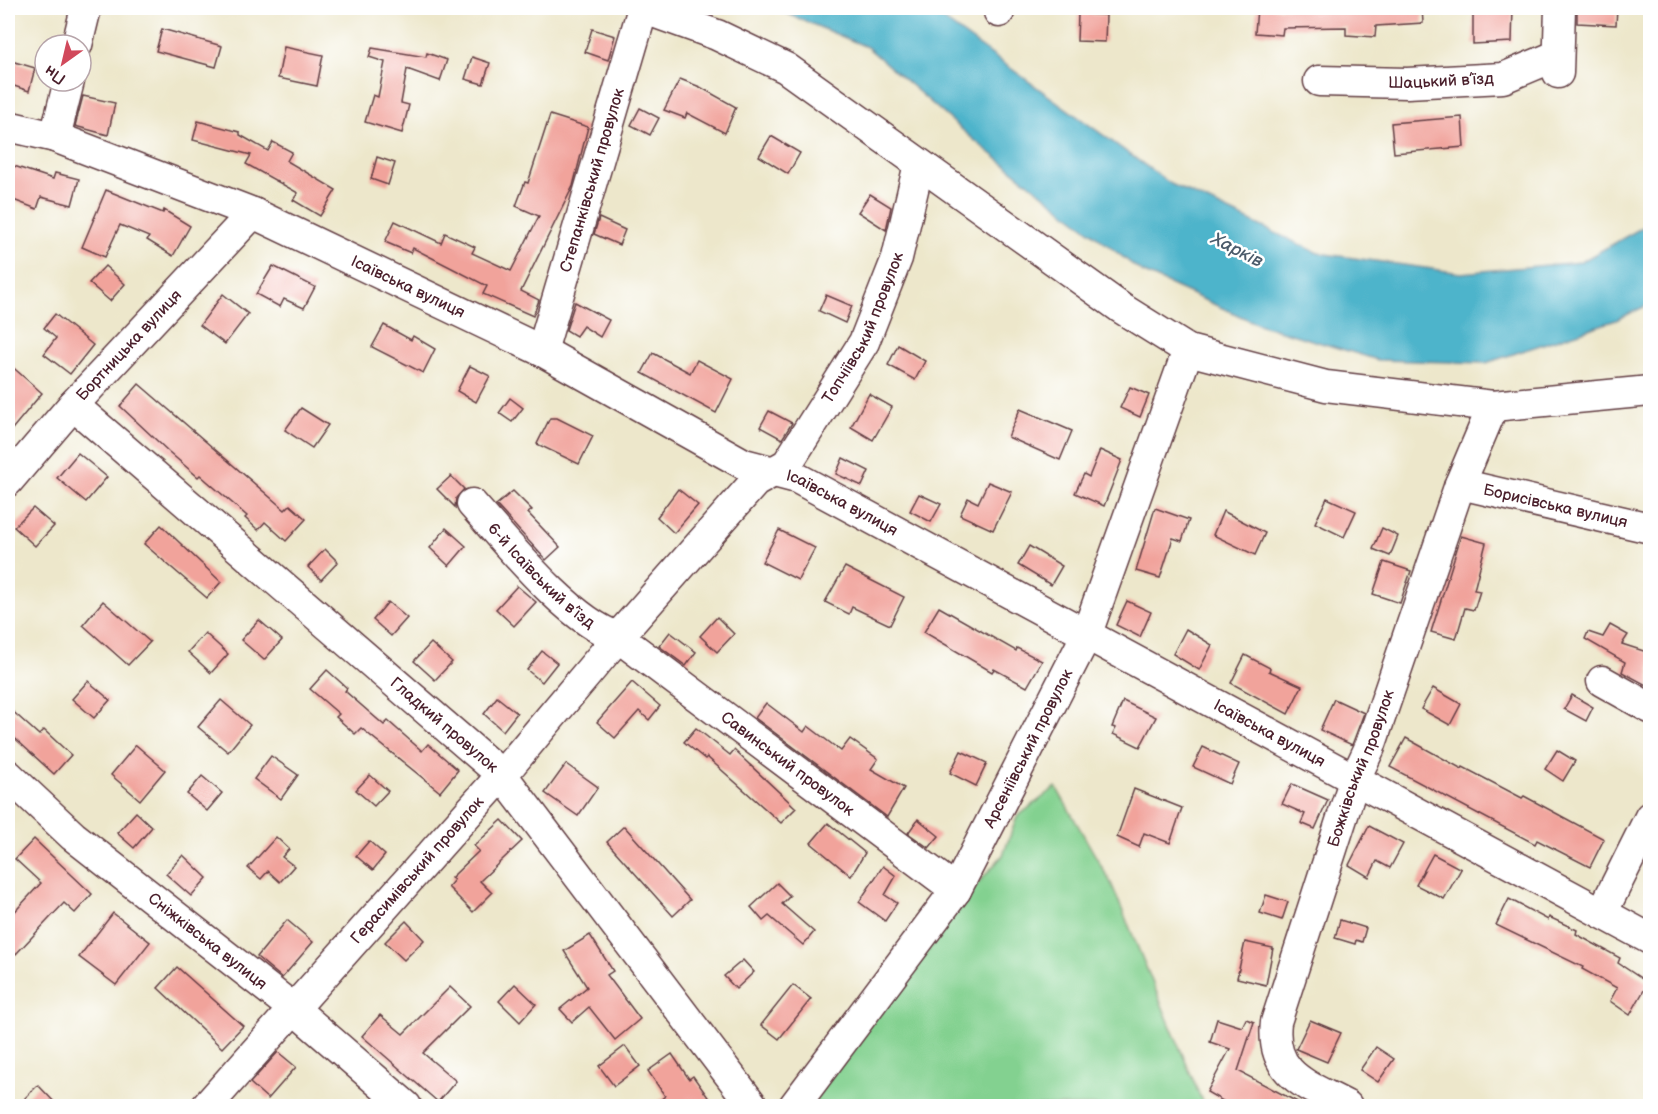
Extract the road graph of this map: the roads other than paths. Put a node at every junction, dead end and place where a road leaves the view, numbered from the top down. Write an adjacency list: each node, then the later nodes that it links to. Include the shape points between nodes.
1 (86, 8): 4 (street)
2 (642, 8): 9 (street, via 717,34 786,68); 12 (street, Степанківський провулок)
3 (1560, 8): 5 (street, Шацький в’їзд, via 1558,65 1503,78 1407,83)
4 (80, 33)
5 (1319, 81)
6 (66, 93): 8 (street)
7 (8, 126): 8 (street, Ісаївська вулиця)
8 (55, 137): 10 (street, Ісаївська вулиця)
9 (920, 164): 11 (street, via 1121,308); 16 (street, Топчіївський провулок, via 897,258 864,342 787,464)
10 (253, 213): 12 (street, Ісаївська вулиця); 14 (street, Бортницька вулиця)
11 (1188, 350): 15 (street, via 1326,386); 21 (street, Арсеніївський провулок)
12 (542, 351): 16 (street, Ісаївська вулиця, via 744,464)
13 (1650, 391): 15 (street)
14 (73, 405): 17 (street, Бортницька вулиця); 26 (street, Гладкий провулок)
15 (1493, 406): 18 (street, Божківський провулок)
16 (772, 471): 21 (street, Ісаївська вулиця, via 797,478); 22 (street, Герасимівський провулок, via 755,482)
17 (8, 481)
18 (1460, 484): 20 (street, Борисівська вулиця); 27 (street, Божківський провулок, via 1370,747)
19 (472, 504): 22 (street, 6-й Ісаївський в’їзд, via 539,578 601,631)
20 (1650, 528)
21 (1086, 636): 27 (street, Ісаївська вулиця); 29 (street, Арсеніївський провулок)
22 (618, 637): 26 (street, Герасимівський провулок); 29 (street, Савинський провулок)
23 (1602, 681): 24 (street)
24 (1650, 708)
25 (8, 775): 32 (street, Сніжківська вулиця, via 73,836)
26 (502, 775): 32 (street, Герасимівський провулок); 35 (street, Гладкий провулок)
27 (1354, 781): 30 (street, Ісаївська вулиця); 37 (street, Божківський провулок, via 1276,1022 1275,1038 1277,1053 1295,1078)
28 (1650, 817): 30 (street)
29 (956, 890): 36 (street, Арсеніївський провулок)
30 (1602, 913): 31 (street, Ісаївська вулиця)
31 (1650, 939)
32 (294, 1009): 33 (street, Герасимівський провулок); 34 (street, Сніжківська вулиця)
33 (207, 1107)
34 (406, 1107)
35 (753, 1107)
36 (794, 1107)
37 (1347, 1107)

